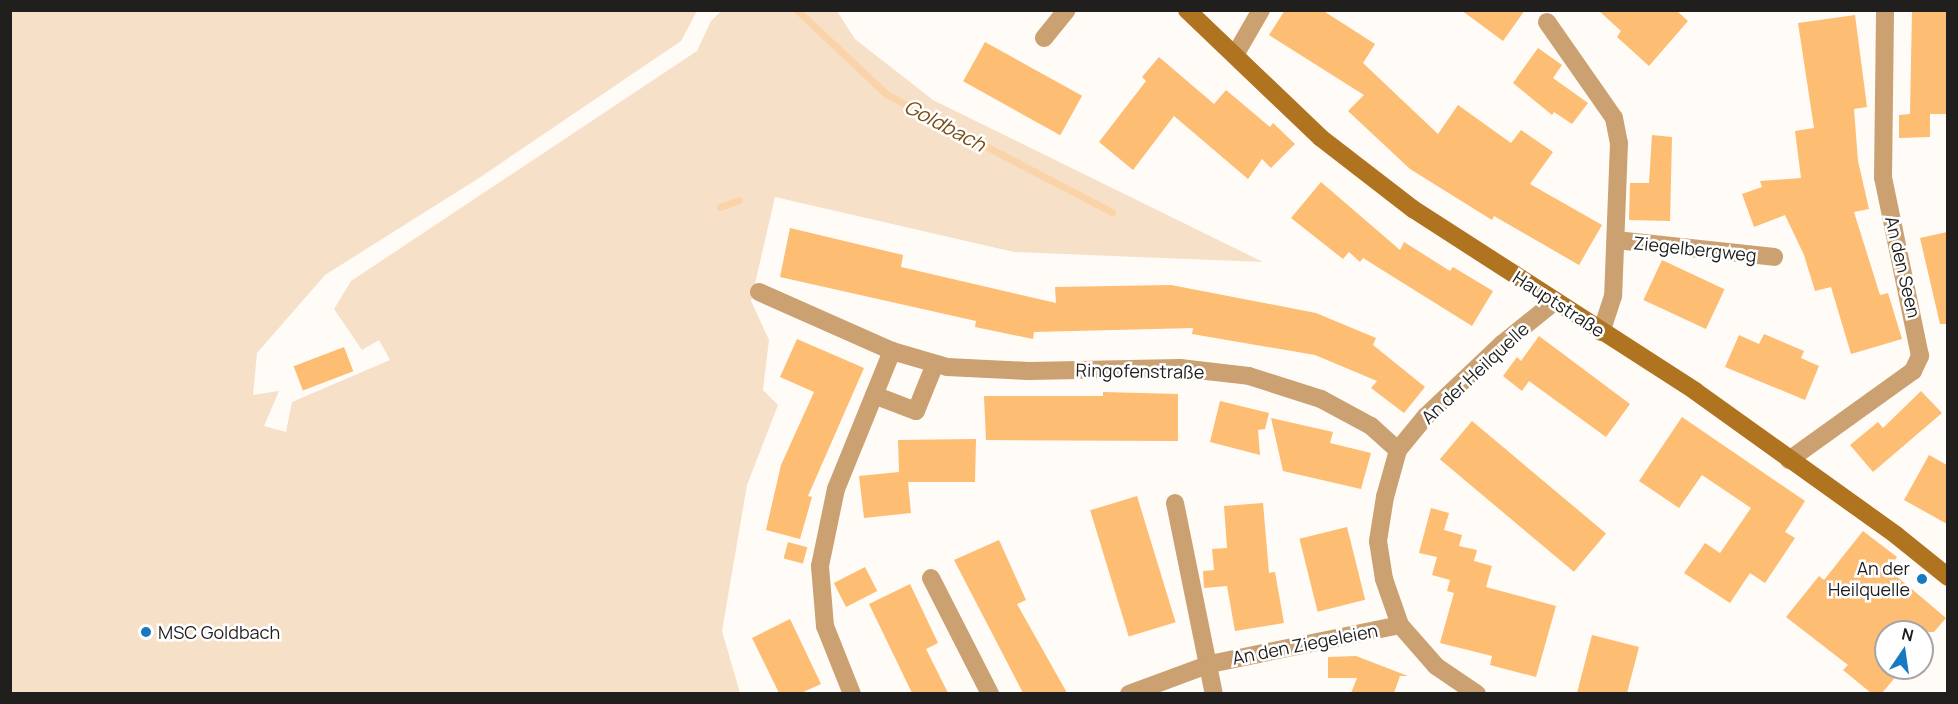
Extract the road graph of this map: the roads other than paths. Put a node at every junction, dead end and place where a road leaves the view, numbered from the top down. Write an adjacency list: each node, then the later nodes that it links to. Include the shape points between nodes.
1 (1067, 10): 6 (street)
2 (1187, 10): 7 (street, Hauptstraße)
3 (1261, 10): 7 (street)
4 (1885, 10): 17 (street, An den Seen, via 1883,178 1920,356 1913,371)
5 (1547, 22): 8 (street, Ziegelbergweg, via 1614,118 1619,143)
6 (1044, 38)
7 (1235, 55): 11 (street, Hauptstraße, via 1321,138 1413,209)
8 (1616, 240): 9 (street, Ziegelbergweg); 12 (street, Ziegelbergweg, via 1613,296)
9 (1774, 257)
10 (759, 292): 13 (street, Ringofenstraße)
11 (1554, 302): 12 (street, Hauptstraße); 16 (street, An der Heilquelle, via 1460,382)
12 (1601, 332): 17 (street, Hauptstraße, via 1695,391)
13 (892, 351): 14 (street, Ringofenstraße); 15 (street)
14 (935, 364): 15 (street, via 916,411); 16 (street, Ringofenstraße, via 1029,371 1180,368 1249,376 1321,399 1371,426)
15 (874, 395): 23 (street, via 837,489 820,566 825,626)
16 (1398, 450): 21 (street, An der Heilquelle, via 1378,541 1384,579)
17 (1789, 460): 19 (street, Hauptstraße, via 1896,534)
18 (1175, 503): 22 (street, An den Ziegeleien)
19 (1947, 577)
20 (931, 578): 24 (street)
21 (1400, 625): 22 (street, An den Ziegeleien); 27 (street, An der Heilquelle, via 1436,666)
22 (1210, 664): 25 (street, An den Ziegeleien); 26 (street, An den Ziegeleien)
23 (852, 693)
24 (990, 693)
25 (1129, 693)
26 (1214, 693)
27 (1477, 693)

